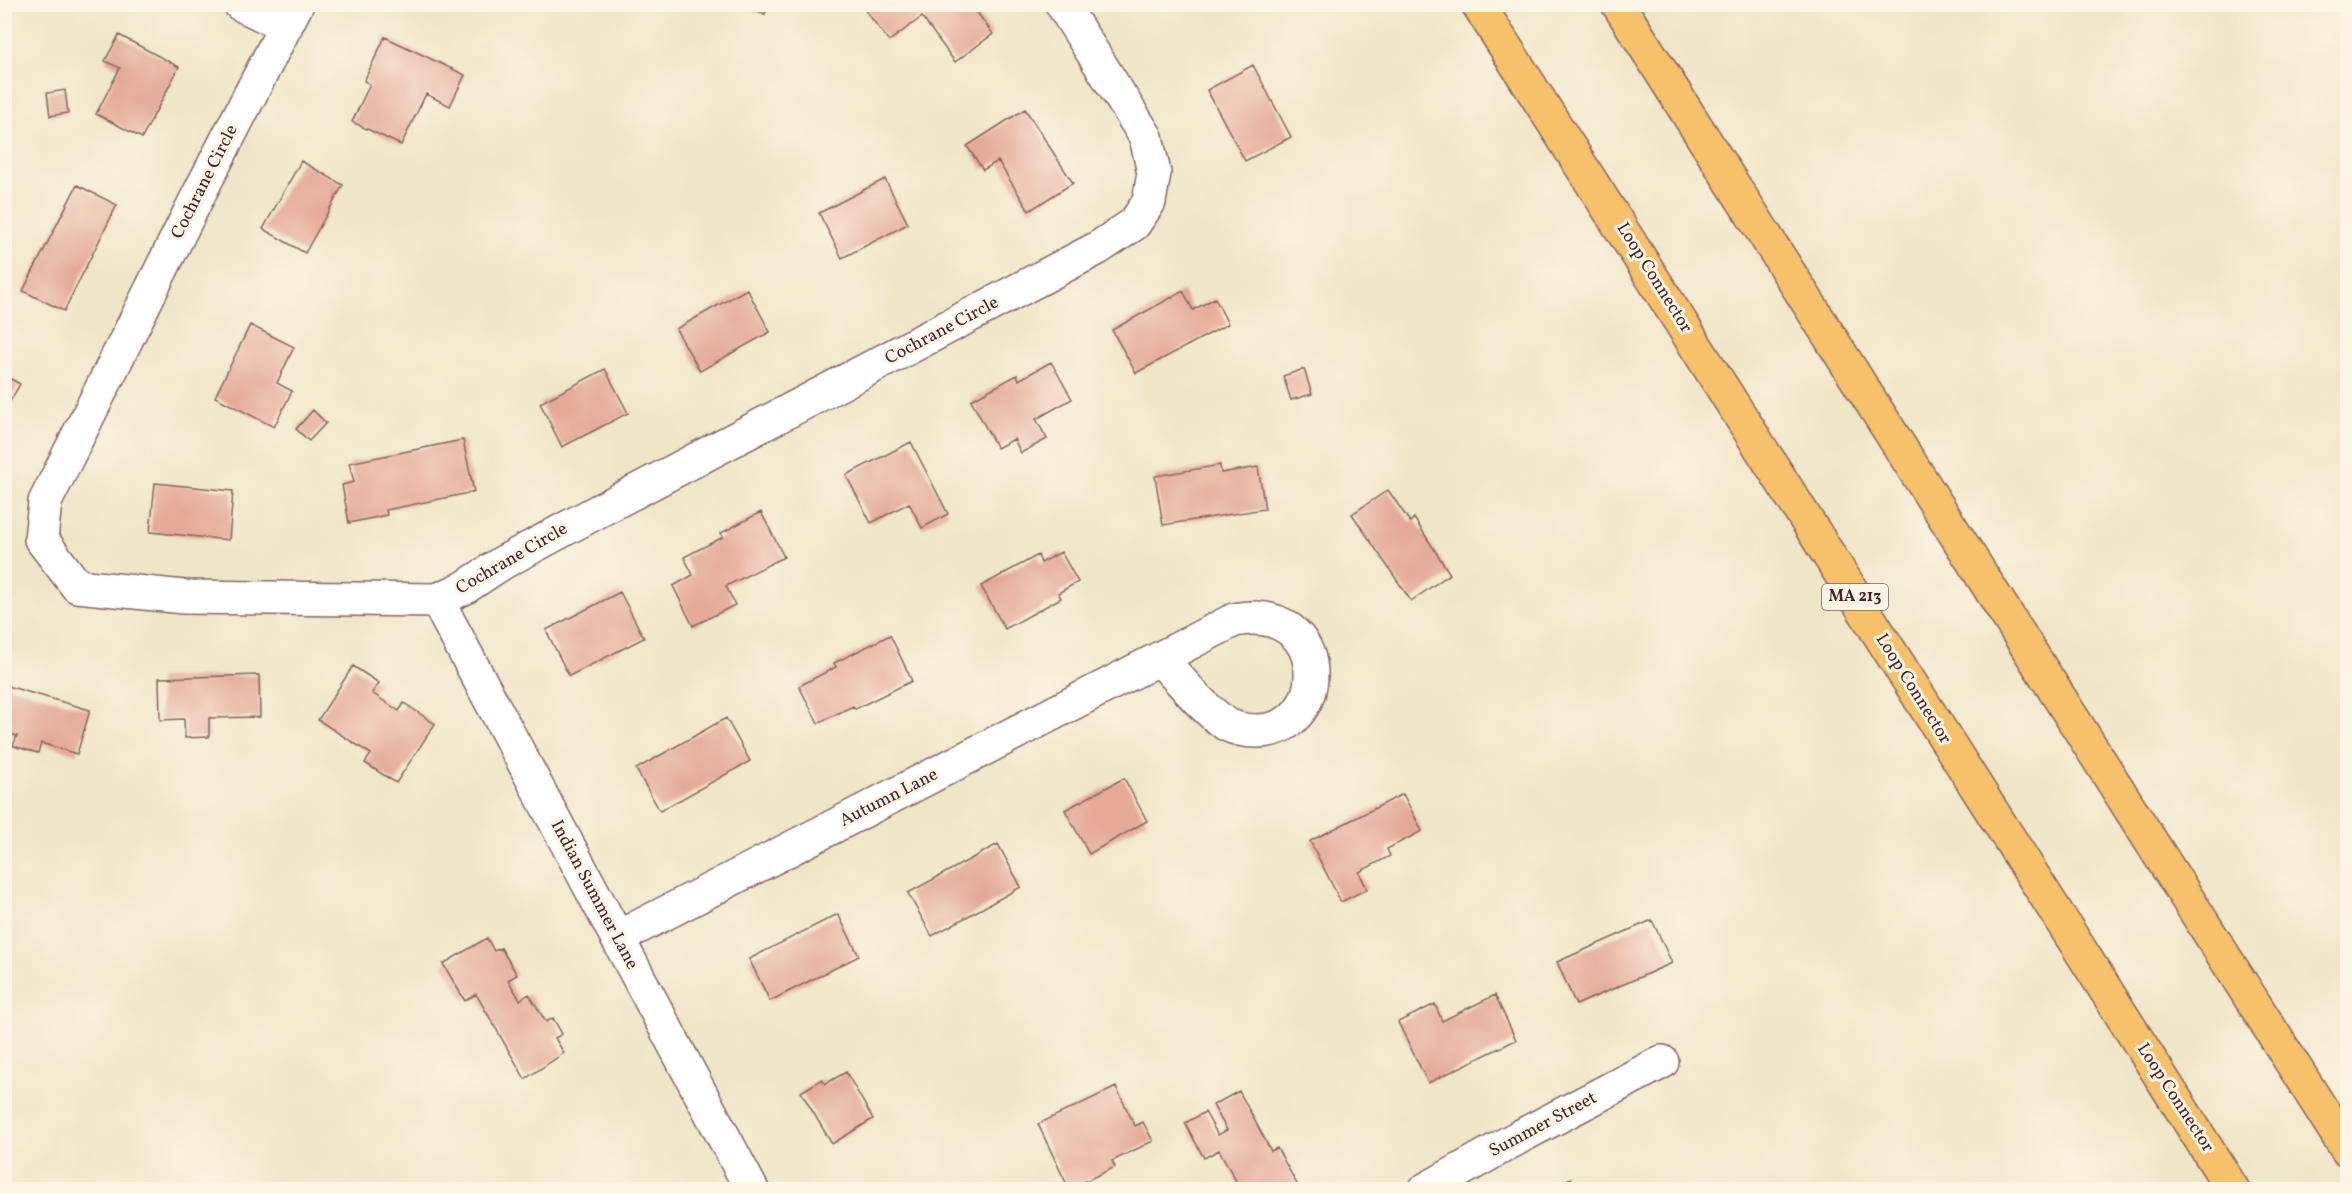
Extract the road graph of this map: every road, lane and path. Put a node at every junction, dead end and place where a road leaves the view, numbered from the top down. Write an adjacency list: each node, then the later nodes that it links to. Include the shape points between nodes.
1 (240, 4): 5 (street)
2 (1062, 4): 6 (street, Cochrane Circle, via 1146,137 1154,173 1149,202 1134,224 1098,248)
3 (1478, 4): 13 (highway, Loop Connector / MA 213)
4 (1618, 4): 10 (highway)
5 (291, 15): 6 (street, Cochrane Circle, via 45,502 41,539 77,585 184,597)
6 (437, 600): 8 (street, Indian Summer Lane)
7 (1160, 659): 8 (street, Autumn Lane)
8 (617, 938): 11 (street, Indian Summer Lane)
9 (1662, 1062): 12 (street, Summer Street)
10 (2348, 1151)
11 (752, 1190)
12 (1425, 1190)
13 (2233, 1190)

